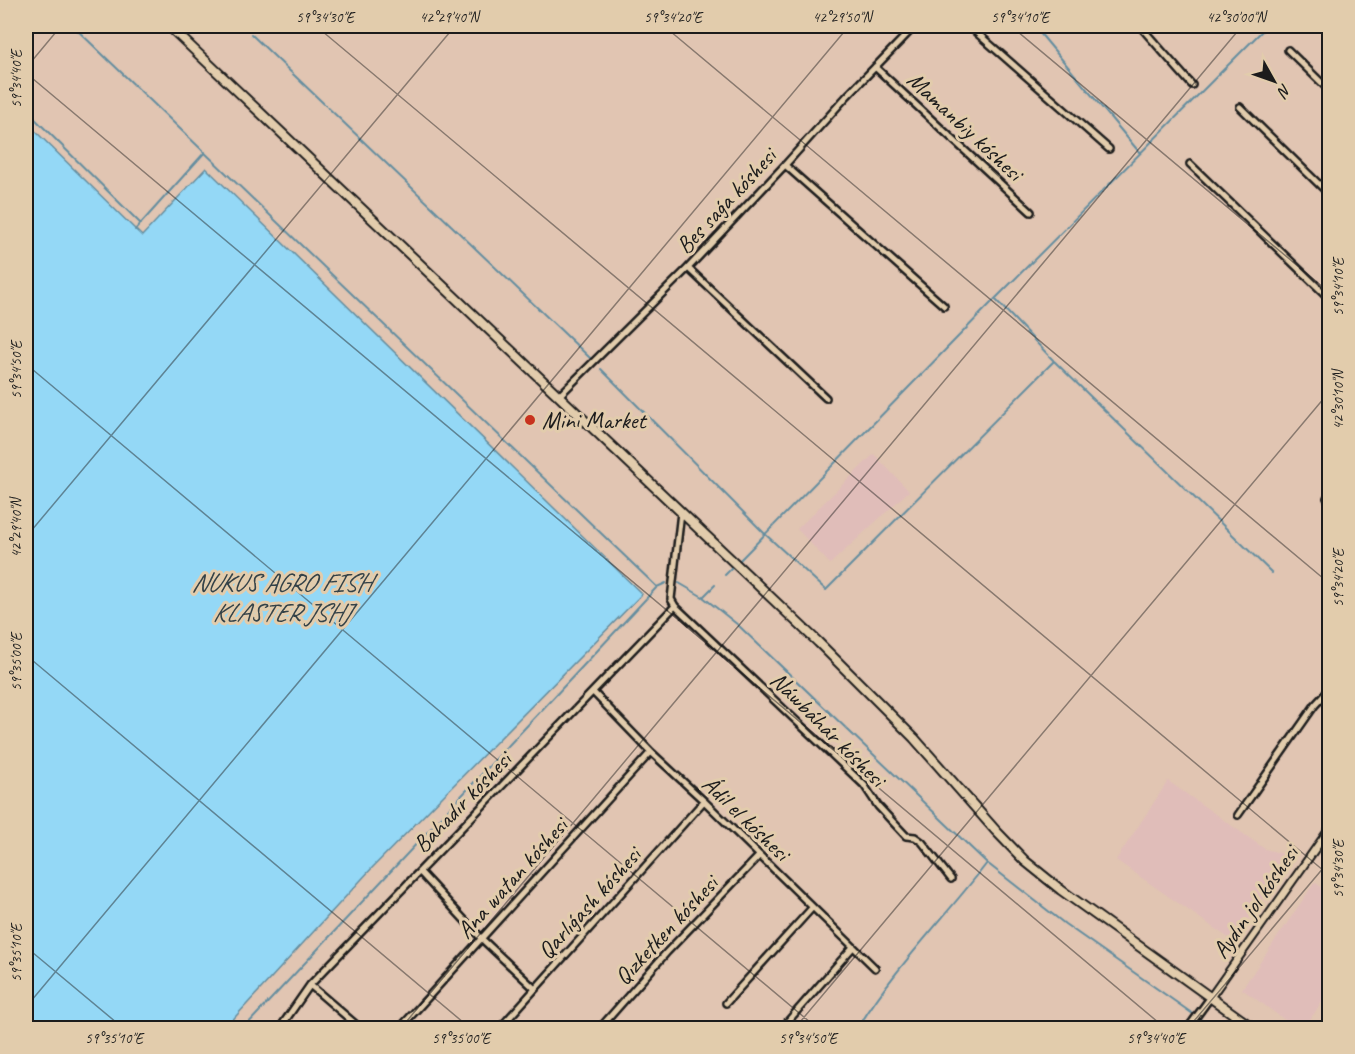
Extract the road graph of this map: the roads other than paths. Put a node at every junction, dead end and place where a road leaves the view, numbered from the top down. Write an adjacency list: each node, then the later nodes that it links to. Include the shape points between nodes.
1 (169, 26): 18 (main road)
2 (915, 26): 6 (street, Bes saǵa kóshesi)
3 (969, 26): 10 (street)
4 (1140, 26): 7 (street)
5 (1288, 50): 8 (street)
6 (874, 67): 12 (street, Bes saǵa kóshesi); 14 (street, Mamanbiy kóshesi)
7 (1192, 85)
8 (1329, 91)
9 (1240, 107): 13 (street)
10 (1109, 149)
11 (1190, 164): 16 (street)
12 (785, 165): 15 (street, Bes saǵa kóshesi); 17 (street)
13 (1329, 195)
14 (1031, 212)
15 (688, 268): 18 (street, Bes saǵa kóshesi); 19 (street)
16 (1329, 299)
17 (944, 306)
18 (559, 396): 20 (main road)
19 (826, 398)
20 (681, 512): 21 (street, via 671,599); 37 (main road, via 914,738 1025,861)
21 (675, 606): 23 (street, Bahadır kóshesi); 30 (street, Náwbáhár kóshesi, via 864,785 906,836 922,842)
22 (1329, 689): 26 (street)
23 (593, 692): 24 (street, Ádil el kóshesi); 29 (street, Bahadır kóshesi)
24 (651, 752): 25 (street, Ádil el kóshesi); 32 (street, Ana watan kóshesi)
25 (704, 801): 28 (street, Ádil el kóshesi); 36 (street, Qarlıǵash kóshesi)
26 (1238, 815)
27 (1329, 828): 37 (street, Aydın jol kóshesi)
28 (759, 856): 31 (street, Ádil el kóshesi); 43 (street, Qızketken kóshesi)
29 (420, 872): 32 (street); 35 (street, Bahadır kóshesi)
30 (951, 879)
31 (813, 908): 33 (street, Ádil el kóshesi); 38 (street)
32 (482, 939): 36 (street); 41 (street, Ana watan kóshesi)
33 (853, 947): 34 (street, Ádil el kóshesi); 44 (street)
34 (875, 968)
35 (310, 985): 39 (street, Bahadır kóshesi); 40 (street)
36 (536, 989): 42 (street, Qarlıǵash kóshesi)
37 (1210, 998): 45 (street); 46 (main road)
38 (726, 1003)
39 (280, 1029)
40 (360, 1029)
41 (400, 1029)
42 (500, 1029)
43 (600, 1029)
44 (782, 1029)
45 (1188, 1029)
46 (1253, 1029)

